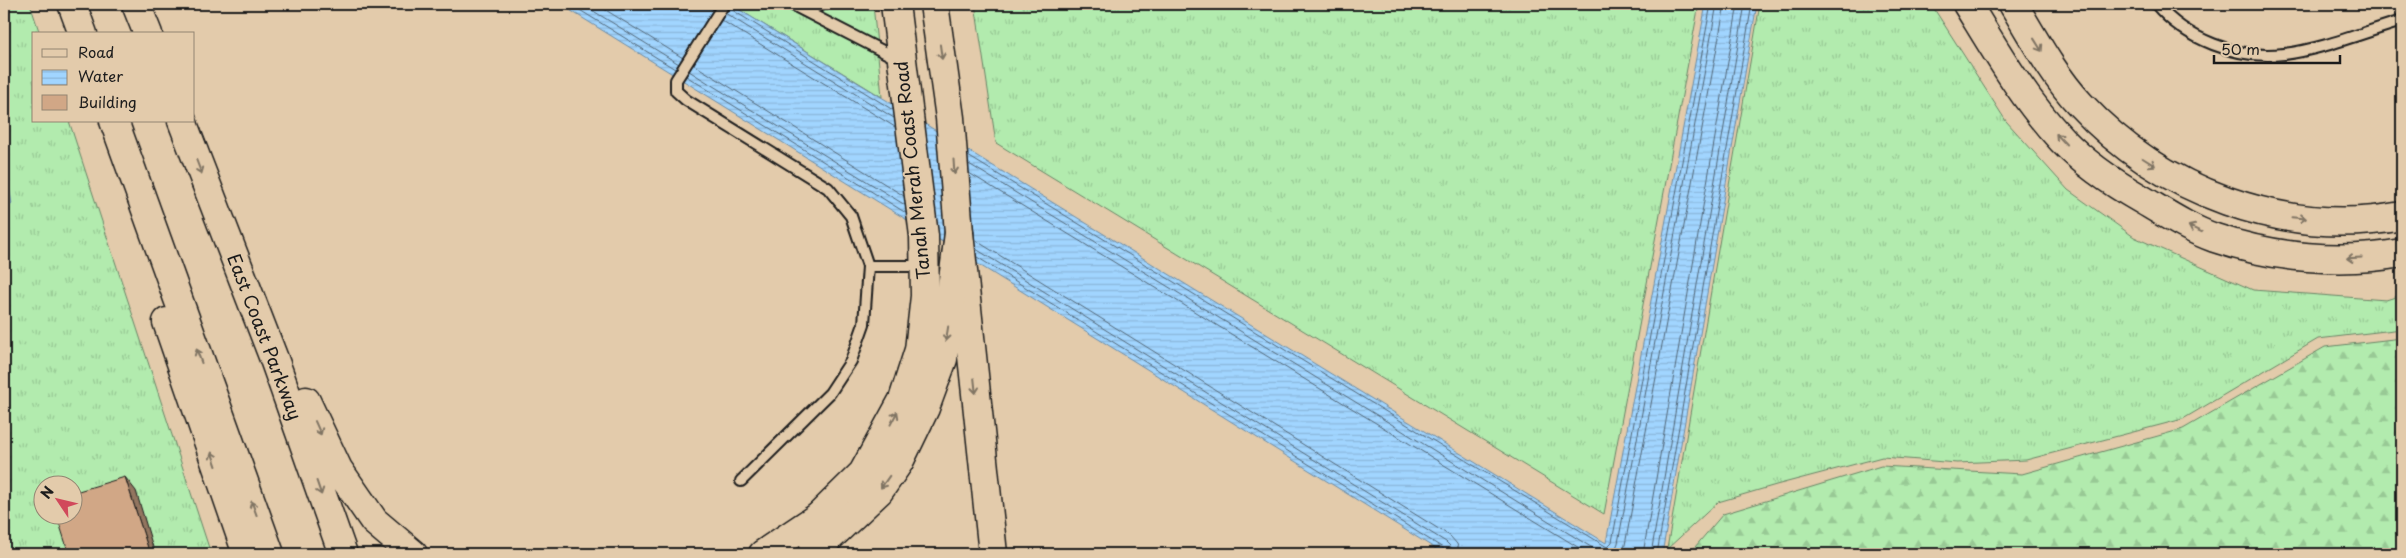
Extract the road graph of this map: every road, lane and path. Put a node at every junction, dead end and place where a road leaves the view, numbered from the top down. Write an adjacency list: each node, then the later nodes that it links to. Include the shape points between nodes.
1 (72, 4): 12 (main road)
2 (136, 4): 13 (main road)
3 (724, 4): 20 (lane, via 676,80 676,91 828,188 851,216)
4 (824, 4): 10 (lane, via 813,8)
5 (895, 4): 14 (main road, Tanah Merah Coast Road)
6 (934, 4): 18 (main road, one-way to 18, via 950,118)
7 (1967, 4): 19 (main road, one-way to 7, via 2312,258 2214,238 2177,220 2096,170 2063,141 2029,101)
8 (2012, 4): 17 (main road, one-way to 17, via 2078,103 2101,126 2144,159 2200,192 2289,217 2337,221)
9 (2156, 4): 11 (lane, via 2184,28 2212,45 2243,52 2282,54 2320,46)
10 (795, 6): 14 (lane)
11 (2402, 20)
12 (82, 32)
13 (147, 32)
14 (903, 61): 21 (main road, Tanah Merah Coast Road, via 924,236)
15 (182, 122): 22 (main road, East Coast Parkway, one-way to 22)
16 (116, 126): 25 (main road, one-way to 16, via 157,295); 26 (main road, one-way to 16)
17 (2402, 216)
18 (959, 233): 31 (main road, one-way to 31, via 944,359 925,408 899,462 879,491); 32 (main road, one-way to 32)
19 (2402, 253)
20 (868, 266): 21 (lane); 23 (lane, via 864,324 850,361 830,393)
21 (924, 266): 24 (main road, Tanah Merah Coast Road, one-way to 21, via 863,473 903,400 919,350 925,296)
22 (274, 359): 27 (main road, East Coast Parkway, one-way to 27); 28 (main road, one-way to 28, via 291,373 338,469 374,521)
23 (741, 481)
24 (824, 513): 29 (main road); 30 (main road, Tanah Merah Coast Road)
25 (247, 554)
26 (270, 554)
27 (343, 554)
28 (413, 554)
29 (763, 554)
30 (775, 554)
31 (812, 554)
32 (993, 554)

